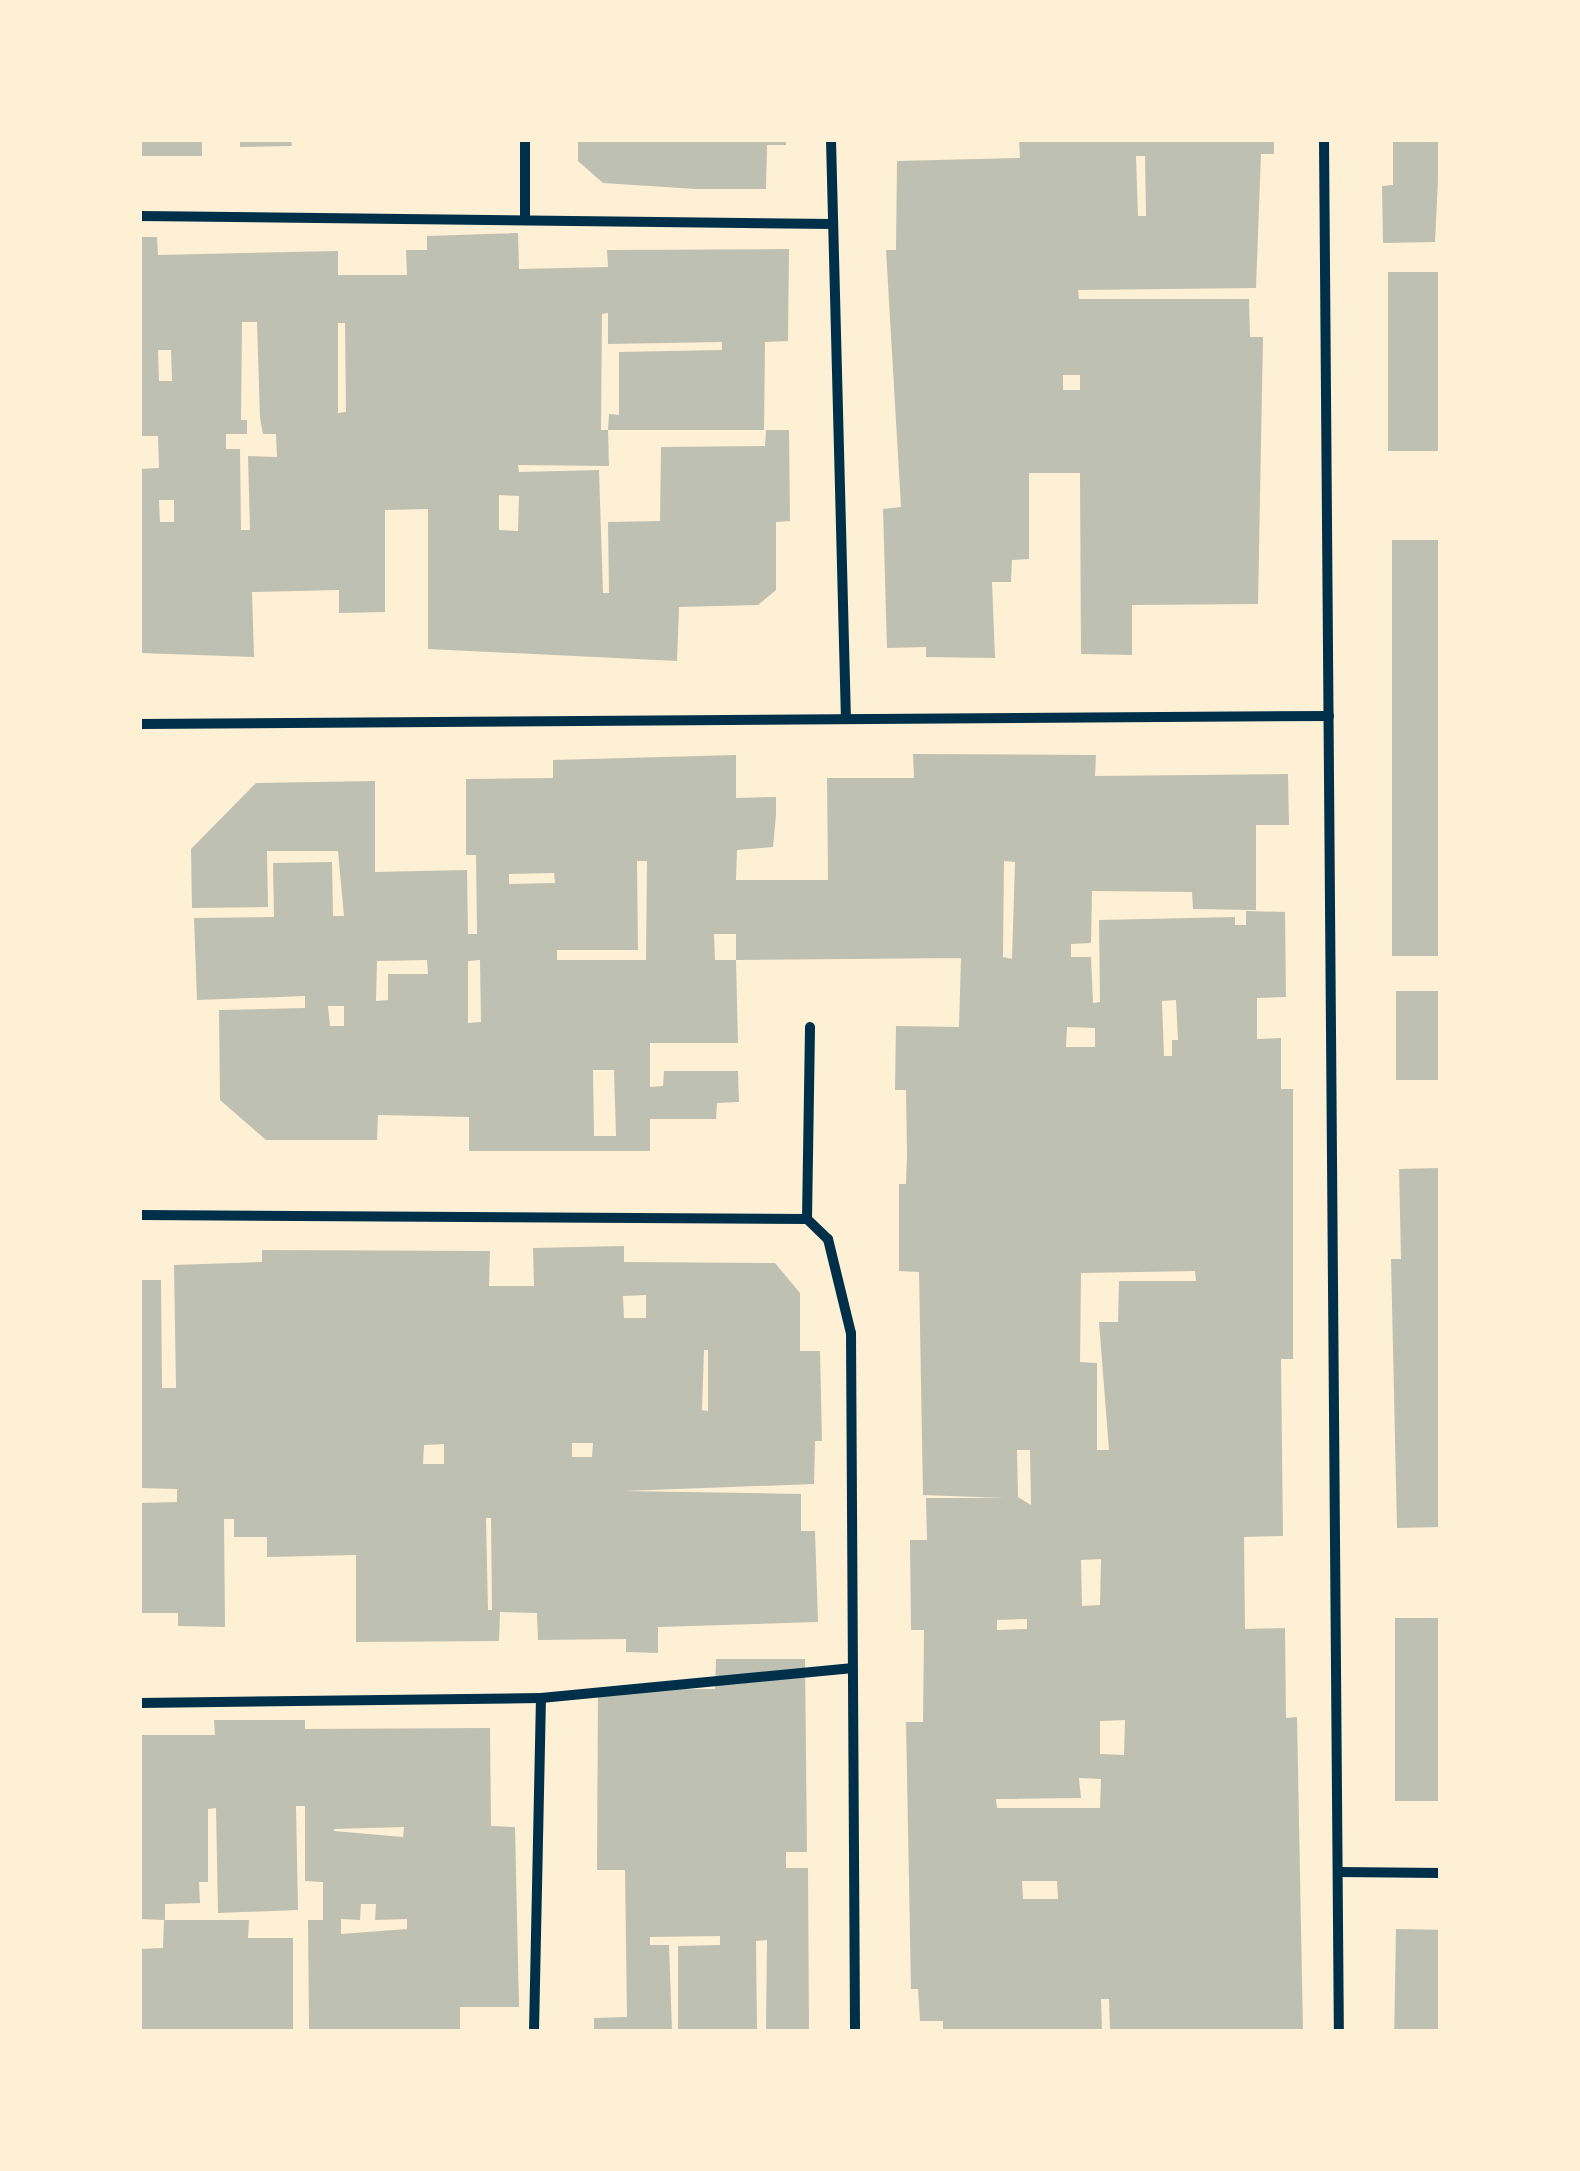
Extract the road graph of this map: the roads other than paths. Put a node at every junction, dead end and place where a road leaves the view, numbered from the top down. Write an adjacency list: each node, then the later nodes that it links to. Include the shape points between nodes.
1 (525, 140): 5 (street)
2 (831, 140): 6 (street)
3 (1324, 140): 7 (street)
4 (140, 216): 5 (street)
5 (525, 217): 6 (street)
6 (832, 224): 8 (street)
7 (1329, 716): 8 (street); 16 (street)
8 (846, 719): 9 (street)
9 (140, 724)
10 (810, 1027): 12 (street)
11 (140, 1216): 12 (street)
12 (807, 1219): 13 (street, via 828,1239 851,1333)
13 (851, 1668): 14 (street); 19 (street)
14 (541, 1698): 15 (street); 18 (street)
15 (140, 1704)
16 (1339, 1872): 17 (street); 20 (street)
17 (1440, 1873)
18 (534, 2031)
19 (855, 2031)
20 (1340, 2031)

